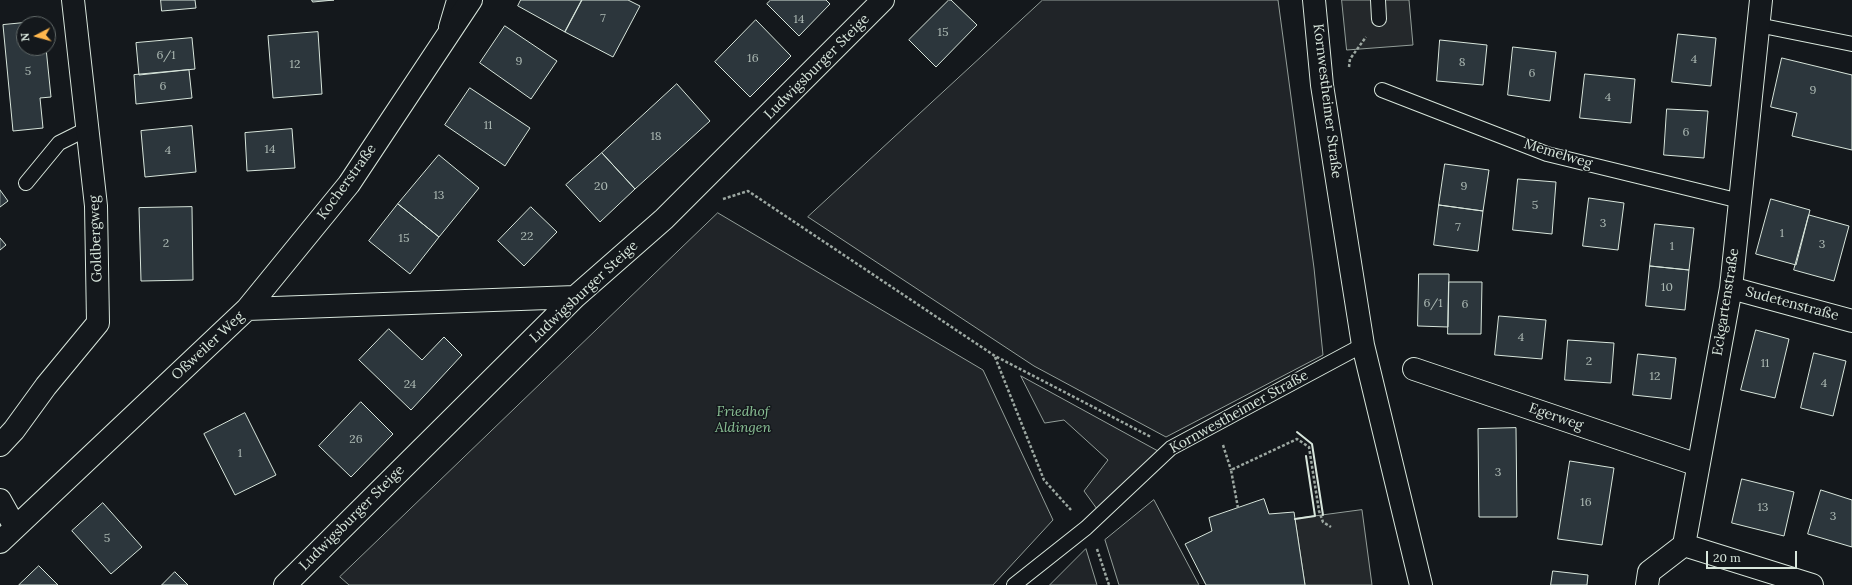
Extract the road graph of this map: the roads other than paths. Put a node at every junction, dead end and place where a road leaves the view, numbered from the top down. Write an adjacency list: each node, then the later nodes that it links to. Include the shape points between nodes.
1 (73, 0): 13 (street, Goldbergweg)
2 (454, 0): 11 (lane, Kocherstraße)
3 (472, 0): 11 (street, Kocherstraße)
4 (884, 0): 17 (street, Ludwigsburger Steige, via 664,220)
5 (1314, 0): 20 (street, Kornwestheimer Straße, via 1322,85)
6 (1378, 0): 8 (lane)
7 (1762, 0): 9 (street, Eckgartenstraße)
8 (1379, 19)
9 (1758, 26): 10 (lane); 15 (street, Eckgartenstraße)
10 (1852, 44)
11 (439, 49): 18 (street, Kocherstraße, via 349,184)
12 (1382, 90): 15 (lane, Memelweg, via 1547,154)
13 (87, 129): 14 (lane, via 59,143); 22 (street, Goldbergweg, via 96,206 98,323)
14 (26, 183)
15 (1740, 201): 16 (street, Eckgartenstraße)
16 (1731, 288): 19 (street, Sudetenstraße); 23 (street, Eckgartenstraße)
17 (575, 297): 18 (street, Oßweiler Weg); 27 (street, Ludwigsburger Steige)
18 (247, 309): 25 (street, Oßweiler Weg)
19 (1852, 321)
20 (1363, 344): 28 (lane, Kornwestheimer Straße, via 1171,448 1086,528); 29 (street, Kornwestheimer Straße)
21 (1414, 369): 23 (street, Egerweg)
22 (0, 445)
23 (1698, 465): 26 (street, Eckgartenstraße)
24 (0, 500): 25 (street)
25 (7, 534)
26 (1684, 545): 30 (street, via 1648,572); 31 (street)
27 (285, 585)
28 (1014, 585)
29 (1421, 585)
30 (1647, 585)
31 (1812, 585)

